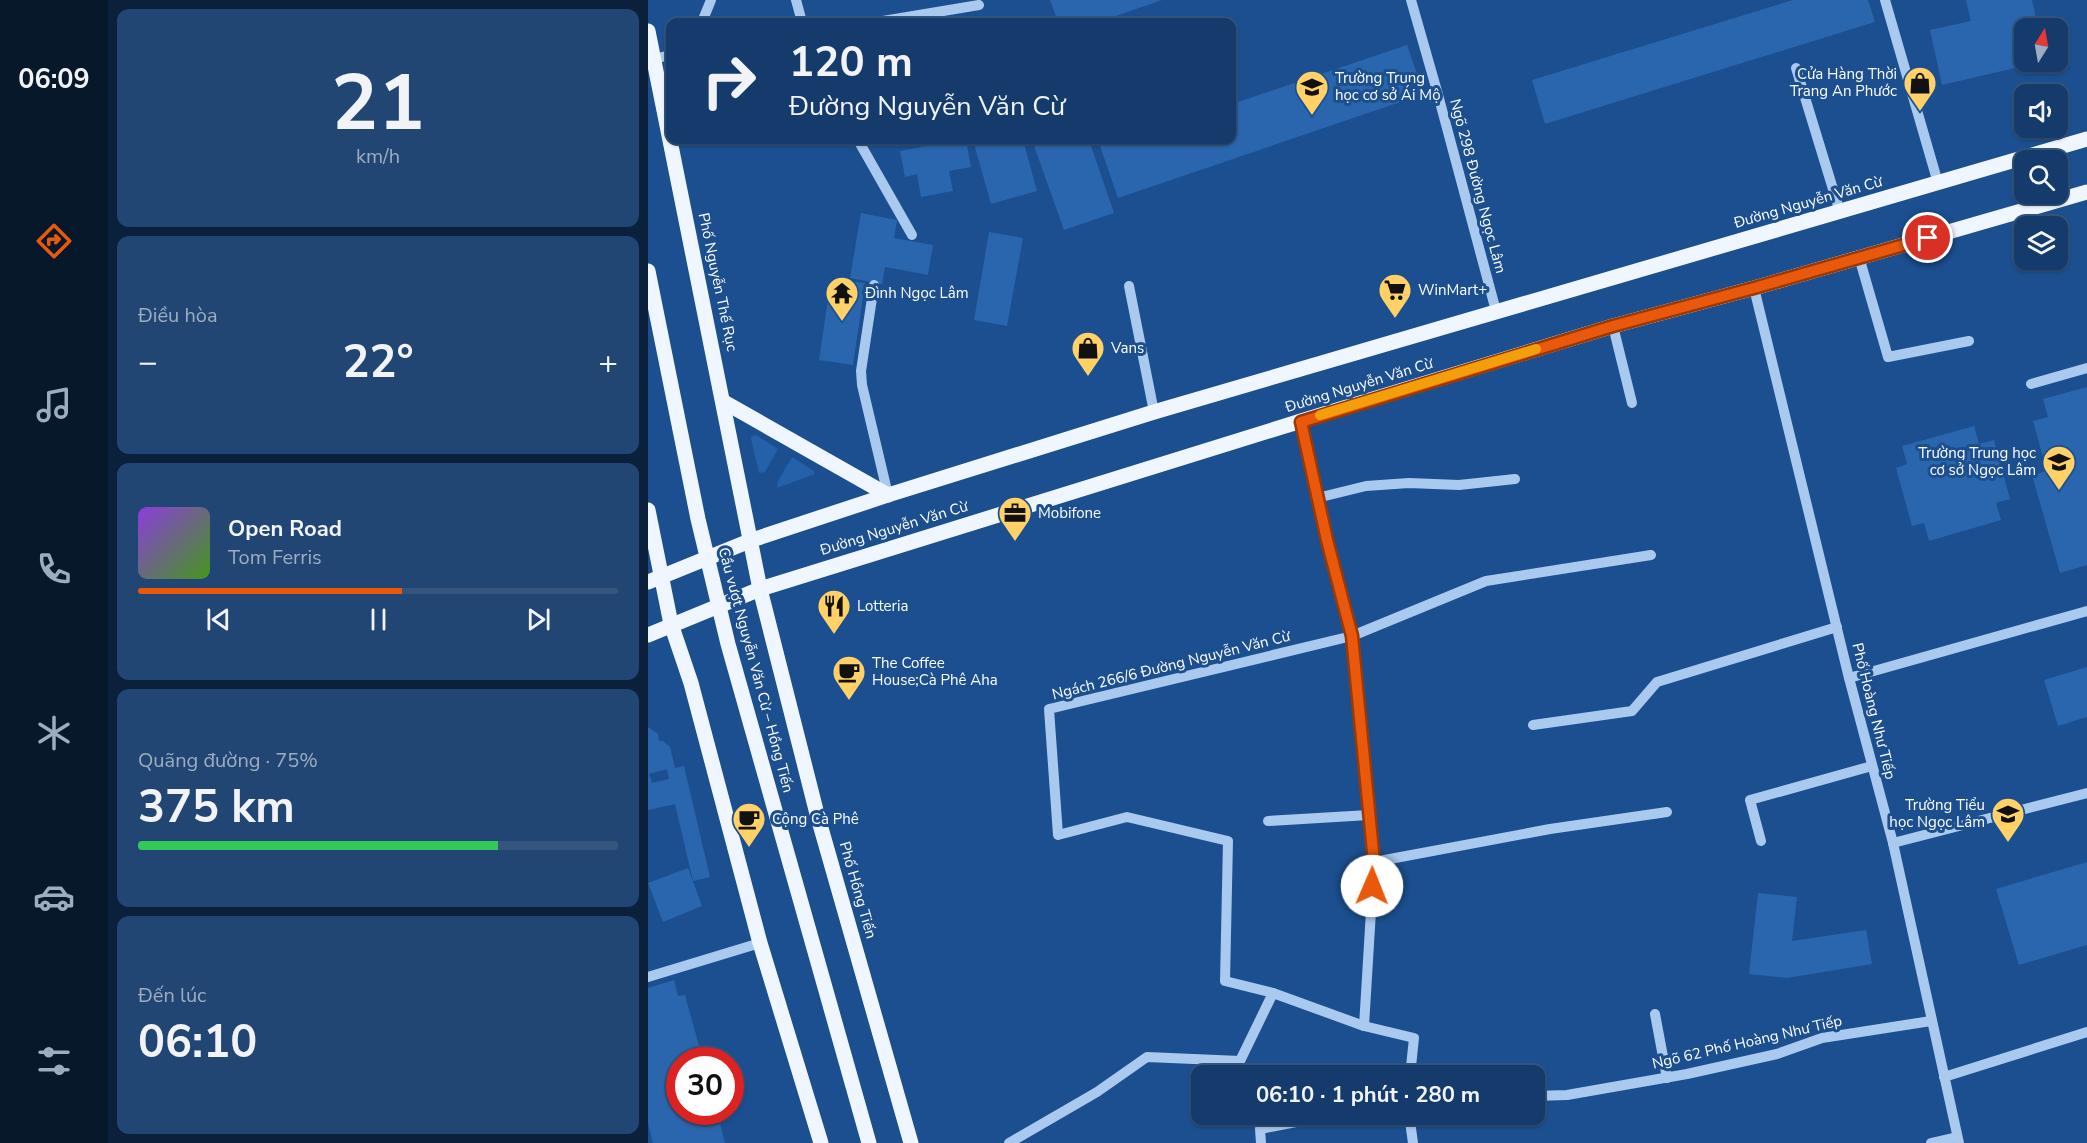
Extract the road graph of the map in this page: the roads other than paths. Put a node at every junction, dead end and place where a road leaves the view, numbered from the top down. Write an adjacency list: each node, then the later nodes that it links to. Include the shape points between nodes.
1 (711, 0): 6 (street)
2 (796, 0): 7 (street)
3 (1411, 0): 26 (street, Ngõ 298 Đường Ngọc Lâm)
4 (1885, 0): 17 (street)
5 (979, 6): 8 (street)
6 (704, 18)
7 (801, 18)
8 (902, 18)
9 (648, 30): 11 (main road, Phố Nguyễn Thế Rục)
10 (666, 56): 11 (street)
11 (654, 59): 13 (main road, Phố Nguyễn Thế Rục)
12 (1796, 68): 19 (street)
13 (666, 118)
14 (2087, 139): 17 (main road, Đường Nguyễn Văn Cừ)
15 (671, 144): 31 (main road, Phố Nguyễn Thế Rục)
16 (860, 144): 20 (street)
17 (1938, 183): 19 (main road, Đường Nguyễn Văn Cừ)
18 (2087, 192): 21 (main road, Đường Nguyễn Văn Cừ)
19 (1839, 212): 26 (main road, Đường Nguyễn Văn Cừ)
20 (912, 235)
21 (1859, 257): 25 (main road, Đường Nguyễn Văn Cừ); 28 (street, via 1888,357)
22 (648, 271): 73 (main road, Cầu vượt Nguyễn Văn Cừ – Hồng Tiến, bridge, via 698,519 728,644)
23 (873, 285): 36 (street, via 862,385)
24 (1129, 286): 33 (street)
25 (1754, 288): 27 (main road, Đường Nguyễn Văn Cừ); 45 (street, Phố Hoàng Như Tiếp)
26 (1496, 311): 33 (main road, Đường Nguyễn Văn Cừ)
27 (1613, 326): 32 (street); 34 (main road, Đường Nguyễn Văn Cừ)
28 (1969, 341)
29 (2087, 368): 30 (street)
30 (2031, 384)
31 (724, 402): 36 (main road); 39 (main road, Phố Nguyễn Thế Rục)
32 (1632, 403)
33 (1154, 412): 36 (main road, Đường Nguyễn Văn Cừ)
34 (1301, 422): 37 (street); 42 (main road, Đường Nguyễn Văn Cừ)
35 (1515, 479): 37 (street, via 1459,485 1366,486)
36 (888, 495): 39 (main road, Đường Nguyễn Văn Cừ)
37 (1317, 498): 47 (street)
38 (648, 510): 41 (main road)
39 (752, 540): 41 (main road, Đường Nguyễn Văn Cừ); 42 (main road, Phố Hồng Tiến)
40 (1651, 555): 47 (street, via 1486,581)
41 (655, 580): 44 (main road)
42 (760, 589): 44 (main road, Đường Nguyễn Văn Cừ); 74 (main road, Phố Hồng Tiến, via 817,814)
43 (2087, 612): 48 (street)
44 (671, 624): 46 (main road, Đường Nguyễn Văn Cừ); 58 (main road, via 691,683)
45 (1837, 627): 48 (street, Phố Hoàng Như Tiếp); 49 (street, via 1657,682 1632,711)
46 (648, 635)
47 (1352, 636): 53 (street); 60 (street, Ngách 266/6 Đường Nguyễn Văn Cừ, via 1049,709 1058,836 1127,817 1228,841 1225,981)
48 (1849, 678): 50 (street, Phố Hoàng Như Tiếp)
49 (1533, 725)
50 (1872, 766): 55 (street, via 1750,800); 56 (street, Phố Hoàng Như Tiếp)
51 (2087, 793): 56 (street)
52 (1667, 812): 57 (street)
53 (1369, 815): 54 (street); 57 (street)
54 (1268, 821)
55 (1761, 841)
56 (1893, 843): 62 (street, Phố Hoàng Như Tiếp)
57 (1374, 862): 63 (street)
58 (760, 943): 59 (street); 72 (main road)
59 (648, 977)
60 (1274, 993): 63 (street); 75 (street, via 1240,1061 1147,1057 1097,1092)
61 (1655, 1014): 67 (street)
62 (1931, 1021): 66 (street, Phố Hoàng Như Tiếp); 67 (street, Ngõ 62 Phố Hoàng Như Tiếp, via 1822,1038 1777,1054)
63 (1364, 1026): 65 (street, via 1414,1038)
64 (2087, 1032): 66 (street)
65 (1411, 1065)
66 (1944, 1077): 71 (street, Phố Hoàng Như Tiếp)
67 (1667, 1078): 68 (street, Ngõ 62 Phố Hoàng Như Tiếp)
68 (1545, 1096)
69 (1284, 1125): 76 (street, via 1260,1130)
70 (1411, 1125): 77 (street)
71 (1958, 1140): 78 (street)
72 (821, 1143)
73 (869, 1143)
74 (911, 1143)
75 (1009, 1143)
76 (1261, 1143)
77 (1413, 1143)
78 (1931, 1143)

